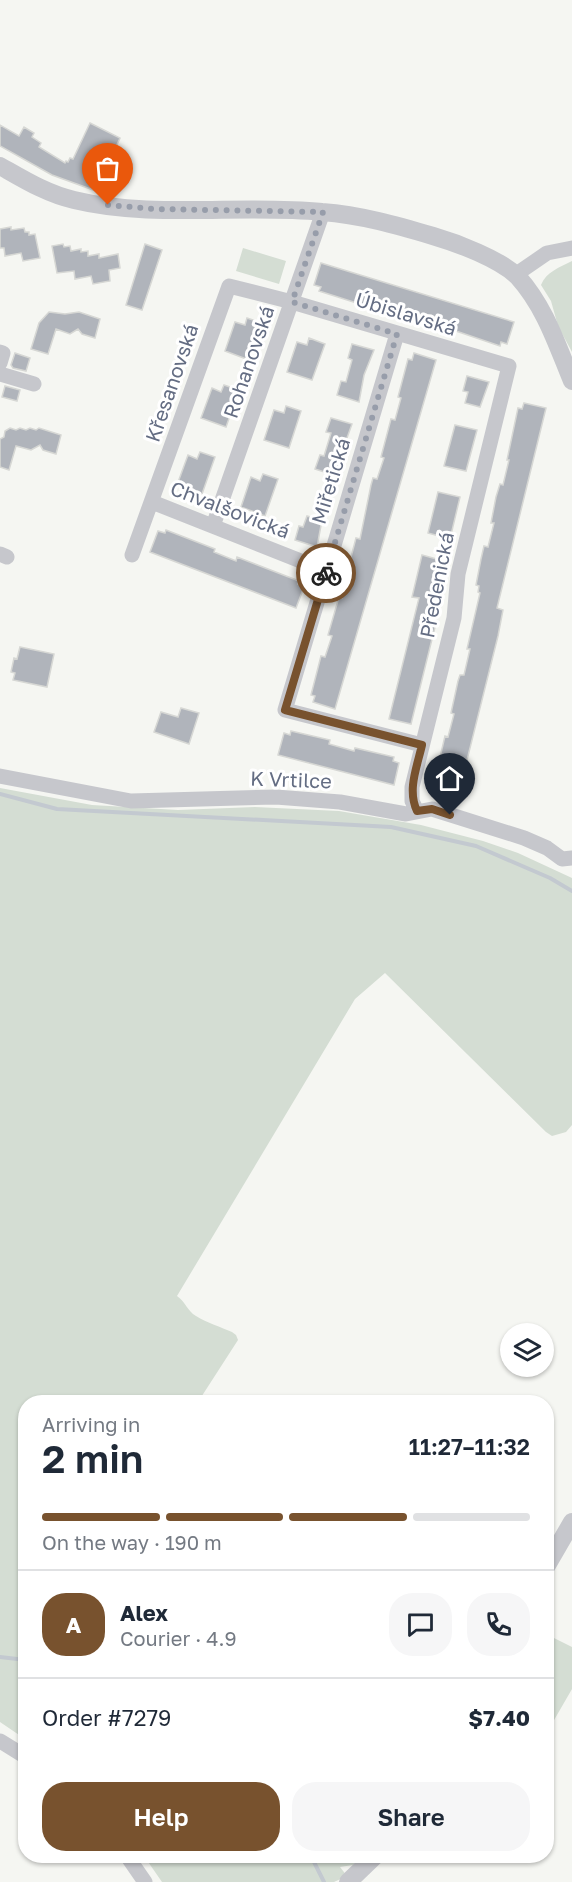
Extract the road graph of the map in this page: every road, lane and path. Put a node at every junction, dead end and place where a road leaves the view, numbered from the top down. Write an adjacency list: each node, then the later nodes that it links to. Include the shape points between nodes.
1 (0, 166): 2 (street, via 71,200 94,204)
2 (323, 212): 4 (street, via 378,219 455,242); 5 (street, Rohanovská)
3 (572, 248): 4 (street, via 548,253)
4 (515, 275): 11 (street, via 546,318)
5 (292, 302): 6 (street, Úbislavská); 13 (street, Křesanovská, via 229,286); 14 (street, Rohanovská)
6 (397, 334): 9 (street, Úbislavská); 16 (street, Miřetická)
7 (0, 352): 8 (street)
8 (0, 363)
9 (509, 366): 17 (street, Předenická, via 458,574 454,618)
10 (0, 374): 12 (street)
11 (572, 381)
12 (34, 384)
13 (152, 502): 14 (street, Chvalšovická); 15 (street, Křesanovská)
14 (213, 526): 16 (street, Chvalšovická)
15 (132, 555)
16 (327, 571): 17 (street, Miřetická, via 285,710)
17 (422, 745): 19 (street, Předenická, via 411,794)
18 (0, 776): 19 (street, K Vrtilce, via 131,801 276,797 340,802 406,814)
19 (417, 811): 20 (street, K Vrtilce, via 432,809 524,838 562,859)
20 (572, 858)
21 (572, 1522): 22 (street)
22 (554, 1553)
23 (0, 1741): 24 (street)
24 (18, 1752)
25 (132, 1863): 27 (street)
26 (368, 1863): 28 (street)
27 (145, 1882)
28 (348, 1882)

